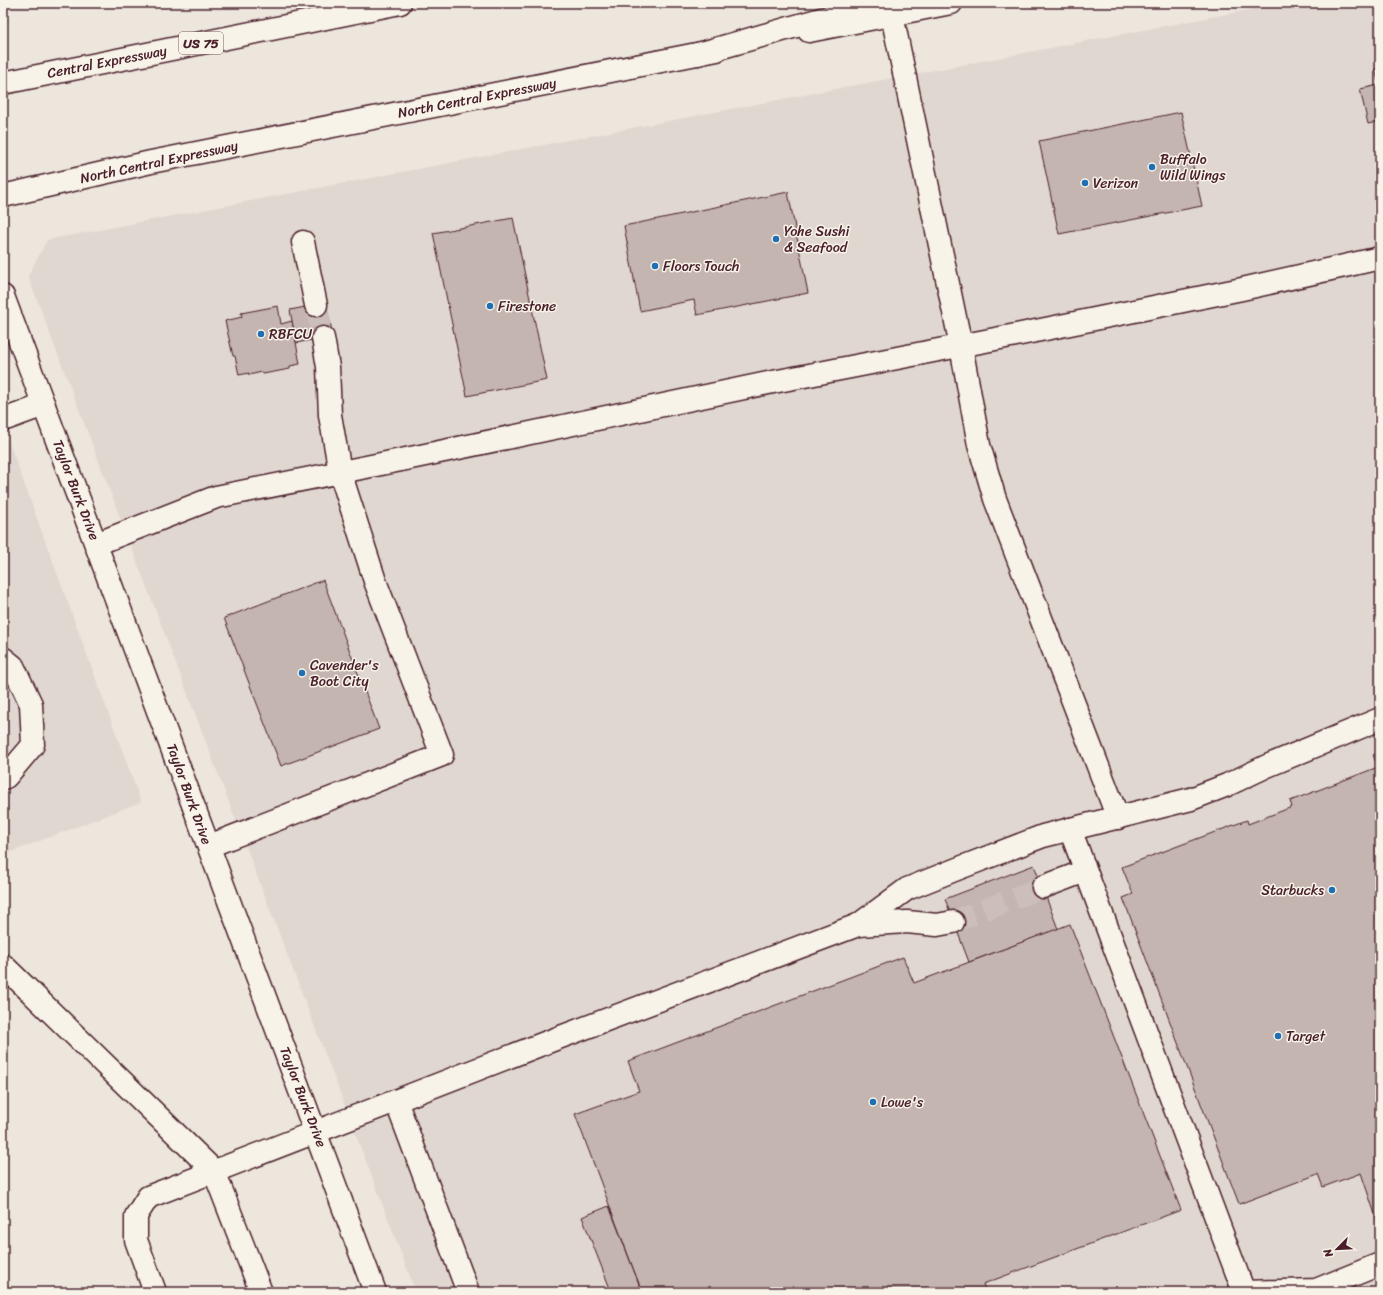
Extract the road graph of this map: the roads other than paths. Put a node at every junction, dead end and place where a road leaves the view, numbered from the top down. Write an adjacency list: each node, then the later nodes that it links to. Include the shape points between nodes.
1 (400, 3): 4 (main road, Central Expressway / US 75)
2 (951, 3): 3 (main road)
3 (884, 9): 5 (main road, North Central Expressway, via 698,54 151,162); 11 (main road)
4 (3, 83)
5 (3, 196)
6 (303, 242): 9 (main road)
7 (1380, 258): 11 (main road)
8 (3, 296): 12 (main road, Taylor Burk Drive)
9 (316, 305)
10 (323, 338): 14 (main road, via 328,367 330,415)
11 (960, 346): 14 (main road); 19 (main road, via 979,445 995,499)
12 (44, 405): 13 (main road); 15 (main road, Taylor Burk Drive)
13 (3, 420)
14 (340, 472): 15 (main road, via 216,497); 21 (main road, via 375,582 442,755)
15 (96, 544): 21 (main road, Taylor Burk Drive)
16 (3, 658): 18 (main road, via 13,666 31,704 33,745)
17 (1380, 720): 19 (main road, via 1191,799)
18 (3, 778)
19 (1118, 818): 20 (main road)
20 (1070, 829): 22 (main road); 25 (main road, via 1043,836 907,889)
21 (209, 846): 28 (main road, Taylor Burk Drive)
22 (1085, 871): 23 (main road); 35 (main road)
23 (1043, 887)
24 (954, 922): 25 (main road, via 937,925 907,922)
25 (858, 925): 27 (main road)
26 (3, 965): 29 (main road)
27 (396, 1101): 28 (main road); 34 (main road)
28 (316, 1132): 29 (main road); 33 (main road, Taylor Burk Drive)
29 (214, 1171): 31 (main road, via 148,1197 136,1216 136,1240); 32 (main road)
30 (1380, 1264): 35 (main road, via 1316,1290)
31 (155, 1292)
32 (261, 1292)
33 (375, 1292)
34 (468, 1292)
35 (1244, 1292)

